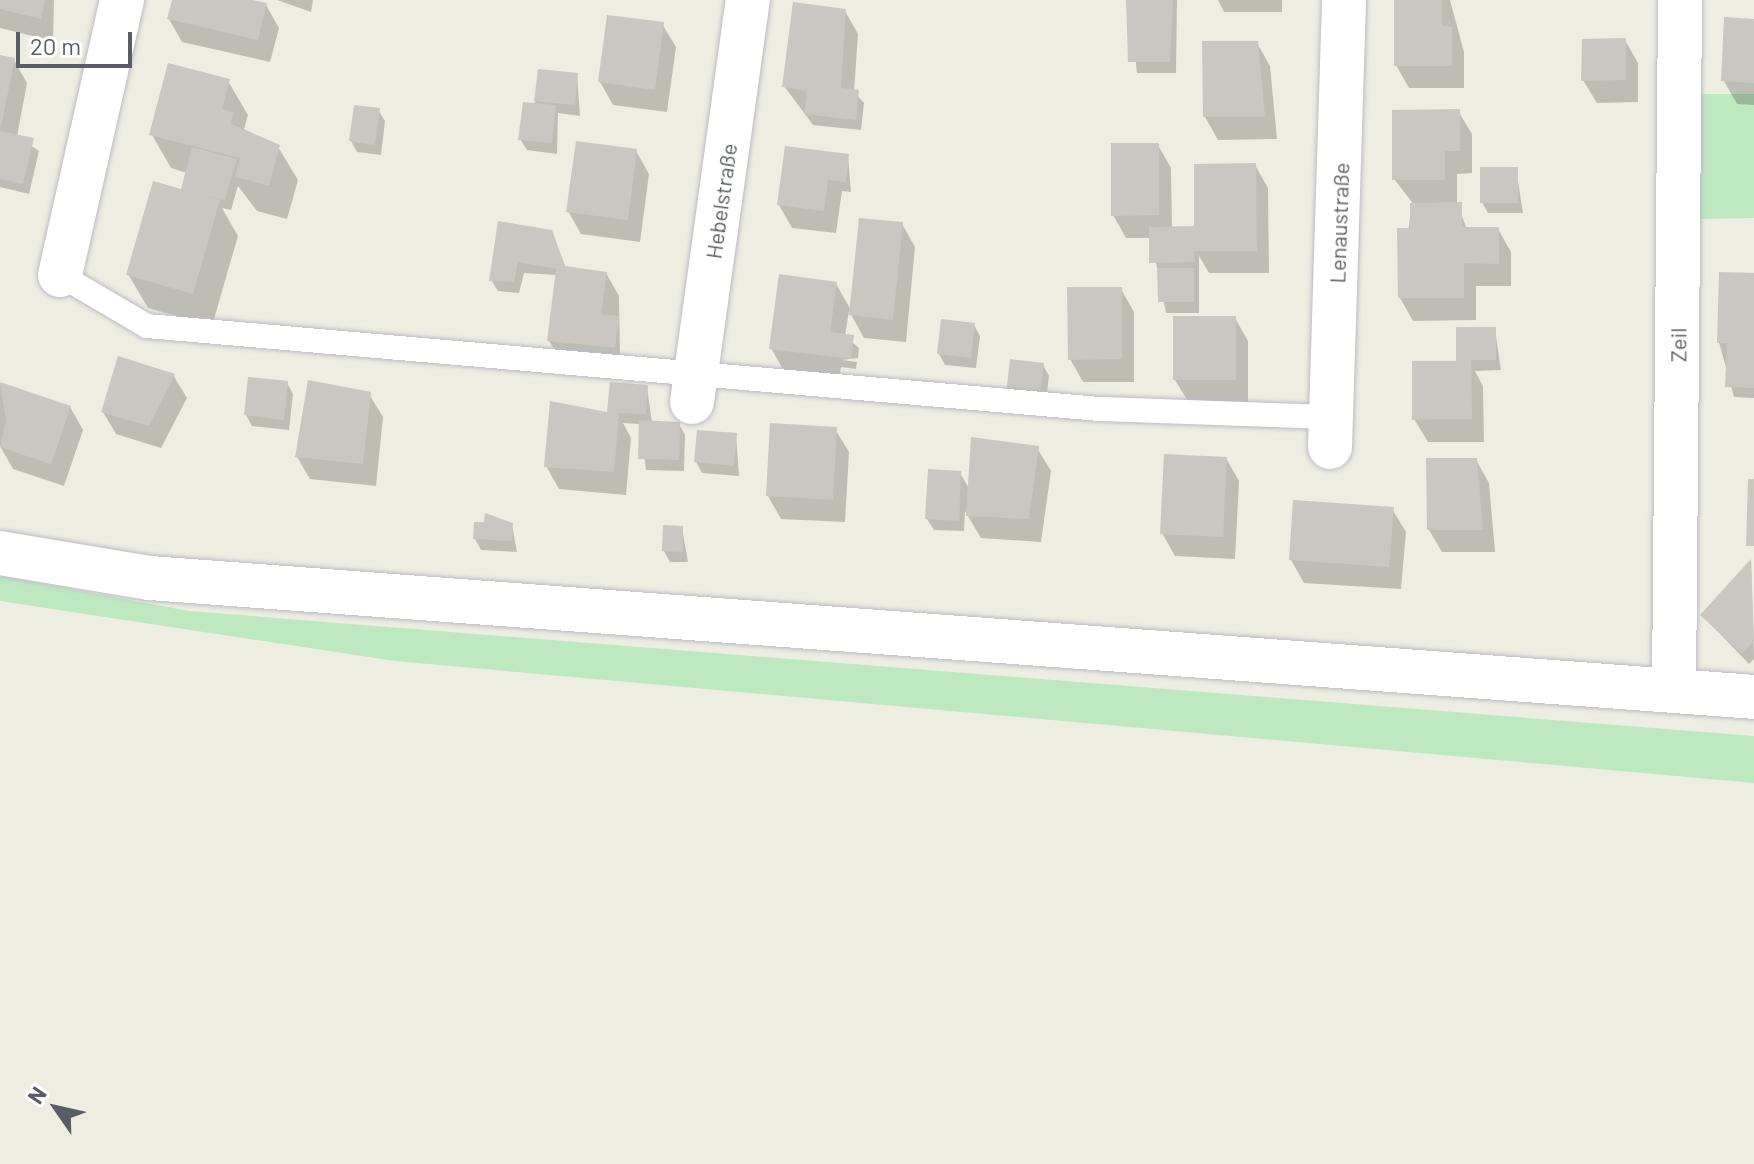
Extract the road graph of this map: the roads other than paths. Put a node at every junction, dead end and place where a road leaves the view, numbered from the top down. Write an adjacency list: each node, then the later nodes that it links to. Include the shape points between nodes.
1 (122, 0): 5 (street)
2 (748, 0): 6 (street, Hebelstraße)
3 (1344, 0): 7 (street, Lenaustraße)
4 (1680, 0): 9 (street, Zeil)
5 (60, 275): 6 (lane, via 147,326)
6 (694, 389): 7 (lane, via 1100,409)
7 (1330, 432)
8 (0, 553): 9 (street, via 150,578)
9 (1674, 690): 10 (street)
10 (1754, 697)

